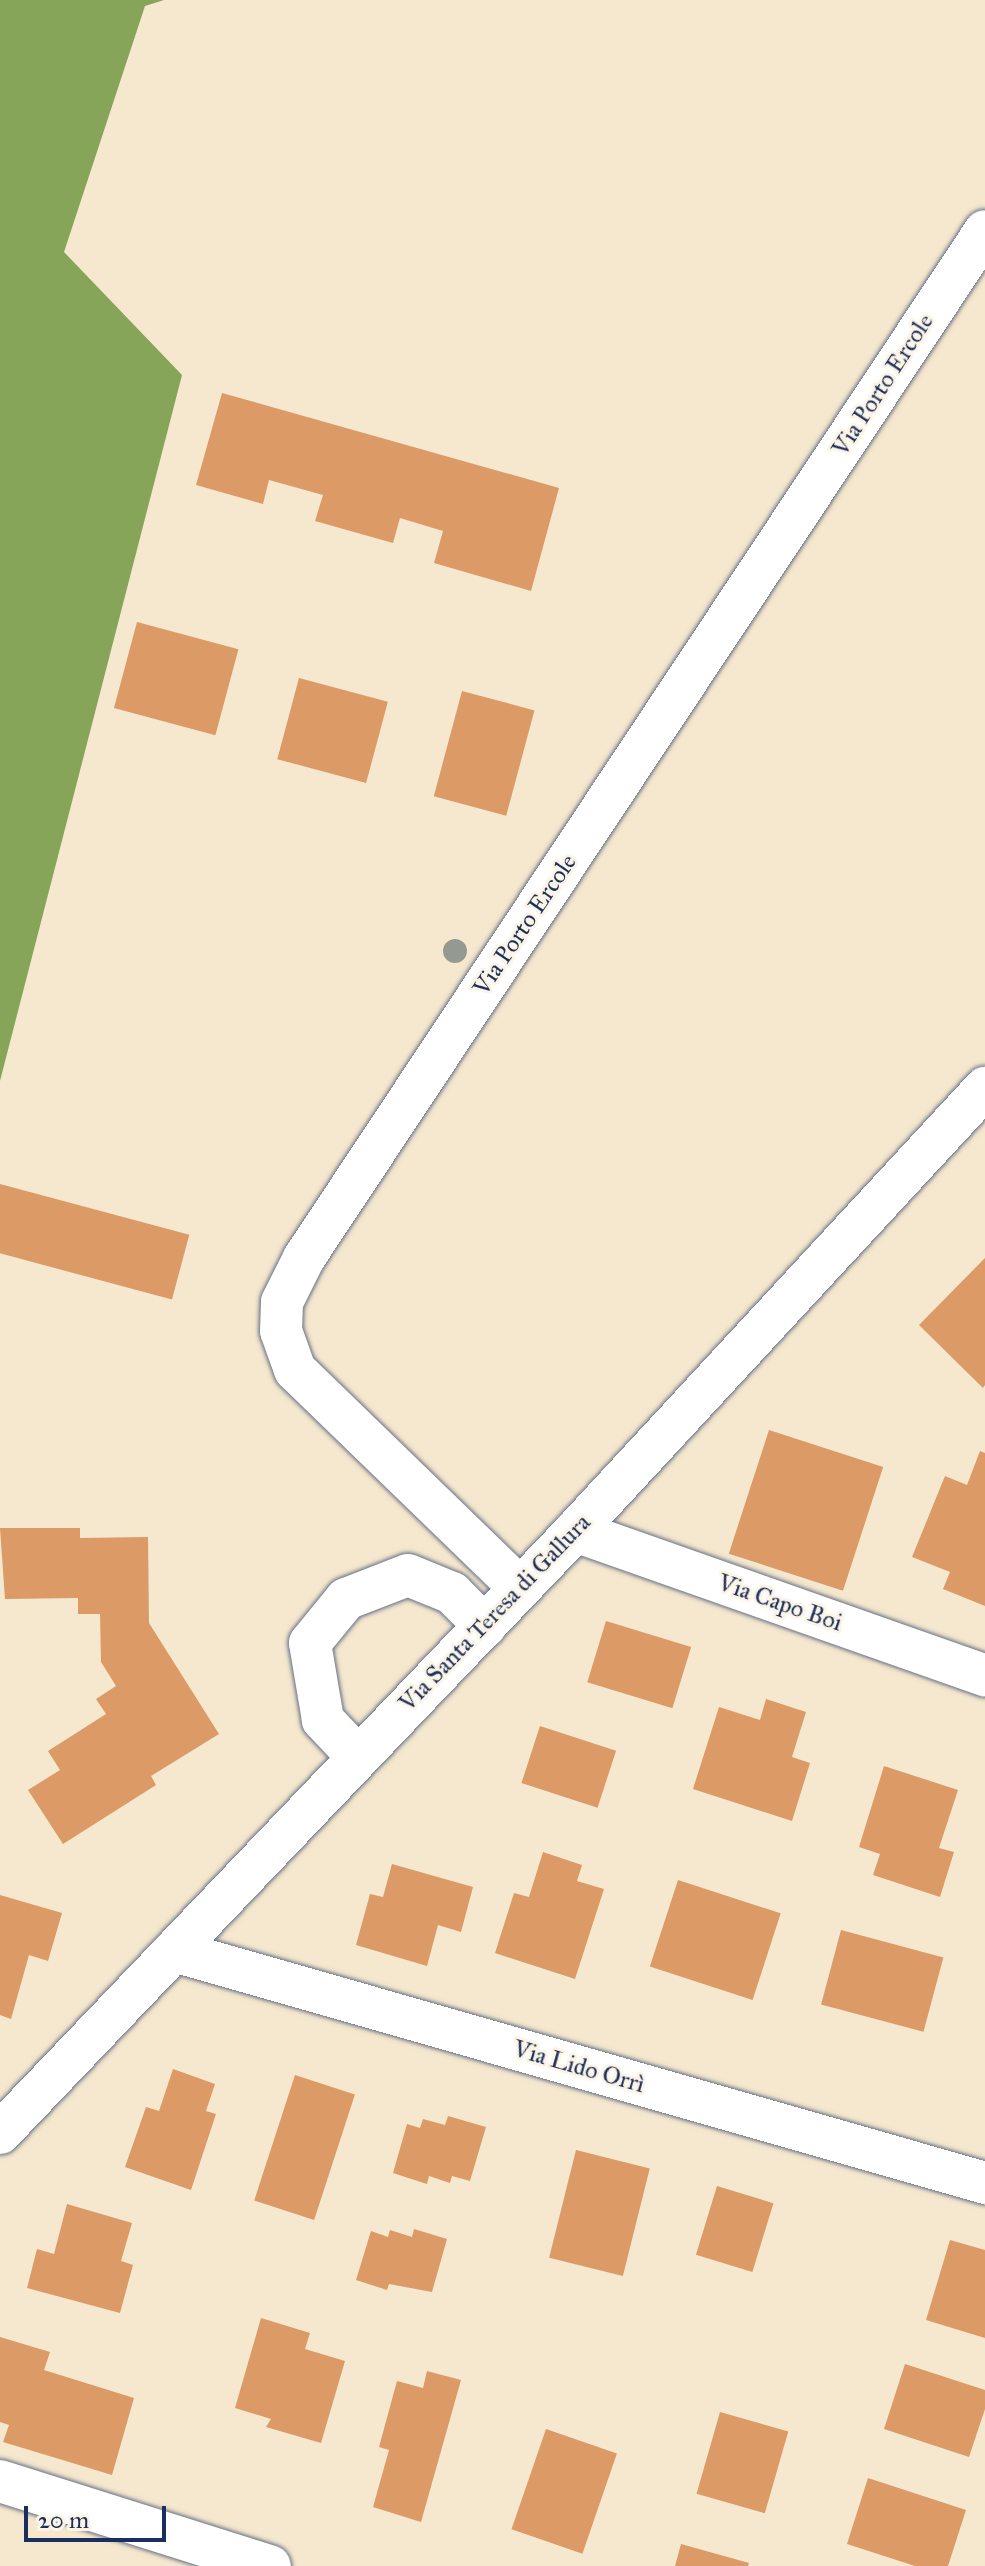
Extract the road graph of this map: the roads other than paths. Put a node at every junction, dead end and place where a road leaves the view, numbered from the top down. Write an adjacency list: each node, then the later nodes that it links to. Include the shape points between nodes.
1 (985, 231): 4 (street, Via Porto Ercole, via 304,1258 282,1302 281,1331 295,1370)
2 (983, 1092): 3 (street, Via Santa Teresa di Gallura)
3 (575, 1531): 4 (street, Via Santa Teresa di Gallura); 6 (street, Via Capo Boi)
4 (520, 1588): 5 (street, Via Santa Teresa di Gallura)
5 (485, 1626): 7 (street, Via Santa Teresa di Gallura); 7 (street, via 452,1593 408,1575 346,1599 310,1643 323,1720)
6 (985, 1675)
7 (357, 1756): 8 (street, Via Santa Teresa di Gallura)
8 (174, 1951): 9 (street, Via Santa Teresa di Gallura); 10 (street, Via Lido Orrì)
9 (0, 2133)
10 (985, 2183)
11 (0, 2481): 12 (street)
12 (270, 2566)

